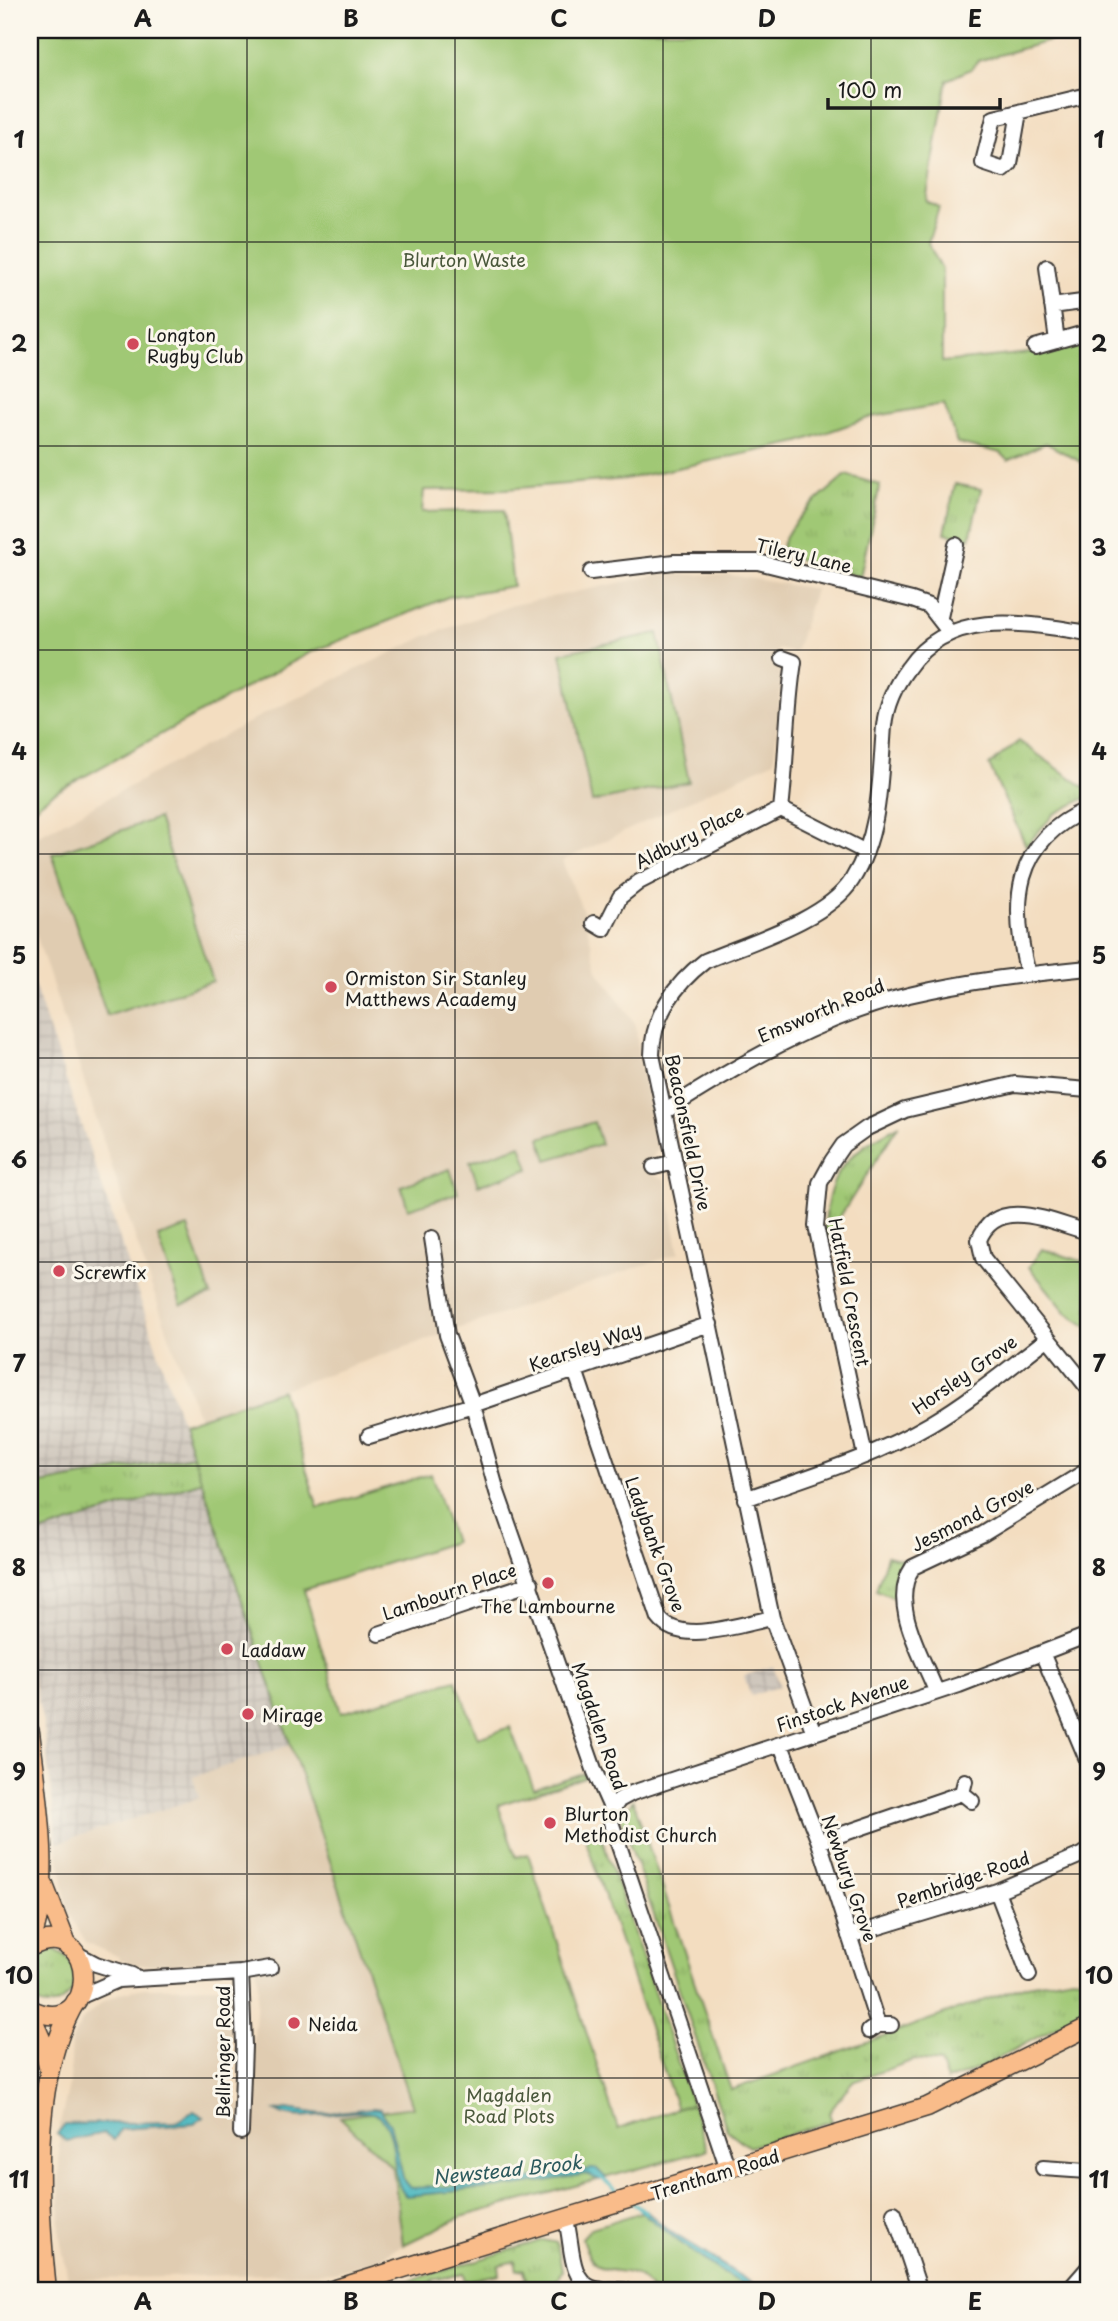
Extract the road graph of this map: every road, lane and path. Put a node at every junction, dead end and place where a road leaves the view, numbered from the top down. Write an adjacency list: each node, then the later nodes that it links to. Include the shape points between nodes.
1 (1088, 95): 2 (street)
2 (1019, 112)
3 (1047, 267): 5 (street)
4 (1082, 302): 5 (street)
5 (1052, 306): 7 (street)
6 (1088, 332): 7 (street)
7 (1057, 341): 8 (street)
8 (1035, 347)
9 (956, 545): 11 (street)
10 (591, 572): 11 (street, Tilery Lane, via 674,562 758,562 912,600 929,606)
11 (940, 617): 12 (street, Tilery Lane)
12 (950, 633): 13 (street, Beaconsfield Drive, via 997,622); 17 (street, Beaconsfield Drive, via 913,659 891,698 884,724 880,796)
13 (1088, 633)
14 (783, 658): 15 (street, via 794,662)
15 (781, 809): 17 (street); 18 (street, Aldbury Place, via 639,881 620,897 604,929)
16 (1088, 809): 20 (street, via 1053,830 1037,846 1022,874 1018,901)
17 (866, 852): 22 (street, Beaconsfield Drive, via 851,881 823,906 705,961 680,983 653,1036 652,1055)
18 (594, 923)
19 (1088, 968): 20 (street, Emsworth Road)
20 (1028, 974): 22 (street, Emsworth Road, via 906,996 859,1011 779,1046)
21 (1088, 1090): 33 (street, Hatfield Crescent, via 1016,1084 905,1110 867,1128 843,1145 832,1161 820,1183 816,1226)
22 (664, 1112): 23 (street, Beaconsfield Drive)
23 (675, 1162): 24 (street); 27 (street, Beaconsfield Drive)
24 (654, 1167)
25 (1088, 1232): 28 (street, via 1008,1213 993,1219 979,1240 983,1258)
26 (432, 1238): 31 (street, Magdalen Road, via 447,1335)
27 (710, 1324): 29 (street, Kearsley Way); 35 (street, Beaconsfield Drive)
28 (1047, 1339): 30 (street); 33 (street, Horsley Grove, via 929,1425)
29 (575, 1370): 31 (street, Kearsley Way); 37 (street, Ladybank Grove, via 664,1625 684,1634)
30 (1088, 1388)
31 (473, 1405): 32 (street, Kearsley Way); 36 (street, Magdalen Road, via 497,1492)
32 (370, 1438)
33 (865, 1456): 35 (street, Horsley Grove)
34 (1088, 1470): 41 (street, Jesmond Grove, via 983,1534 913,1567 903,1589 905,1610)
35 (745, 1499): 37 (street, Beaconsfield Drive)
36 (531, 1583): 38 (street, Lambourn Place); 47 (street, Magdalen Road)
37 (772, 1618): 43 (street, Beaconsfield Drive)
38 (379, 1634)
39 (1088, 1635): 40 (street, Finstock Avenue)
40 (1043, 1655): 41 (street, Finstock Avenue); 45 (street)
41 (936, 1691): 43 (street, Finstock Avenue)
42 (30, 1732): 50 (main road)
43 (814, 1733): 44 (street, Finstock Avenue)
44 (780, 1745): 47 (street, Finstock Avenue, via 632,1793); 48 (street, Newbury Grove)
45 (1088, 1762)
46 (967, 1792): 48 (street)
47 (612, 1810): 66 (street, Magdalen Road, via 613,1827)
48 (819, 1842): 52 (street, Newbury Grove)
49 (1088, 1852): 51 (street, Pembridge Road)
50 (42, 1882): 53 (main road); 54 (main road)
51 (997, 1891): 52 (street, Pembridge Road); 58 (street)
52 (849, 1936): 62 (street, Newbury Grove)
53 (30, 1945): 54 (main road, via 49,1941)
54 (71, 1950): 57 (street, Bellringer Road, via 96,1964); 59 (main road, via 84,1972)
55 (270, 1968): 56 (street, Bellringer Road)
56 (242, 1973): 57 (street, Bellringer Road); 64 (street, Bellringer Road)
57 (140, 1977): 59 (street, Bellringer Road, via 118,1980)
58 (1030, 1977)
59 (78, 1999): 60 (main road, via 54,2013); 63 (main road)
60 (30, 2011): 63 (main road)
61 (1088, 2026): 66 (main road, Trentham Road, via 927,2107)
62 (879, 2027)
63 (49, 2071): 72 (main road, via 39,2153)
64 (241, 2132)
65 (1043, 2168): 67 (street)
66 (728, 2169): 69 (main road, Trentham Road)
67 (1088, 2174)
68 (894, 2213): 76 (street)
69 (566, 2221): 71 (street); 73 (main road, Trentham Road)
70 (1088, 2268): 77 (street)
71 (582, 2282): 74 (street); 75 (street, via 600,2290)
72 (47, 2291)
73 (329, 2291)
74 (570, 2291)
75 (626, 2291)
76 (920, 2291)
77 (1069, 2291)

